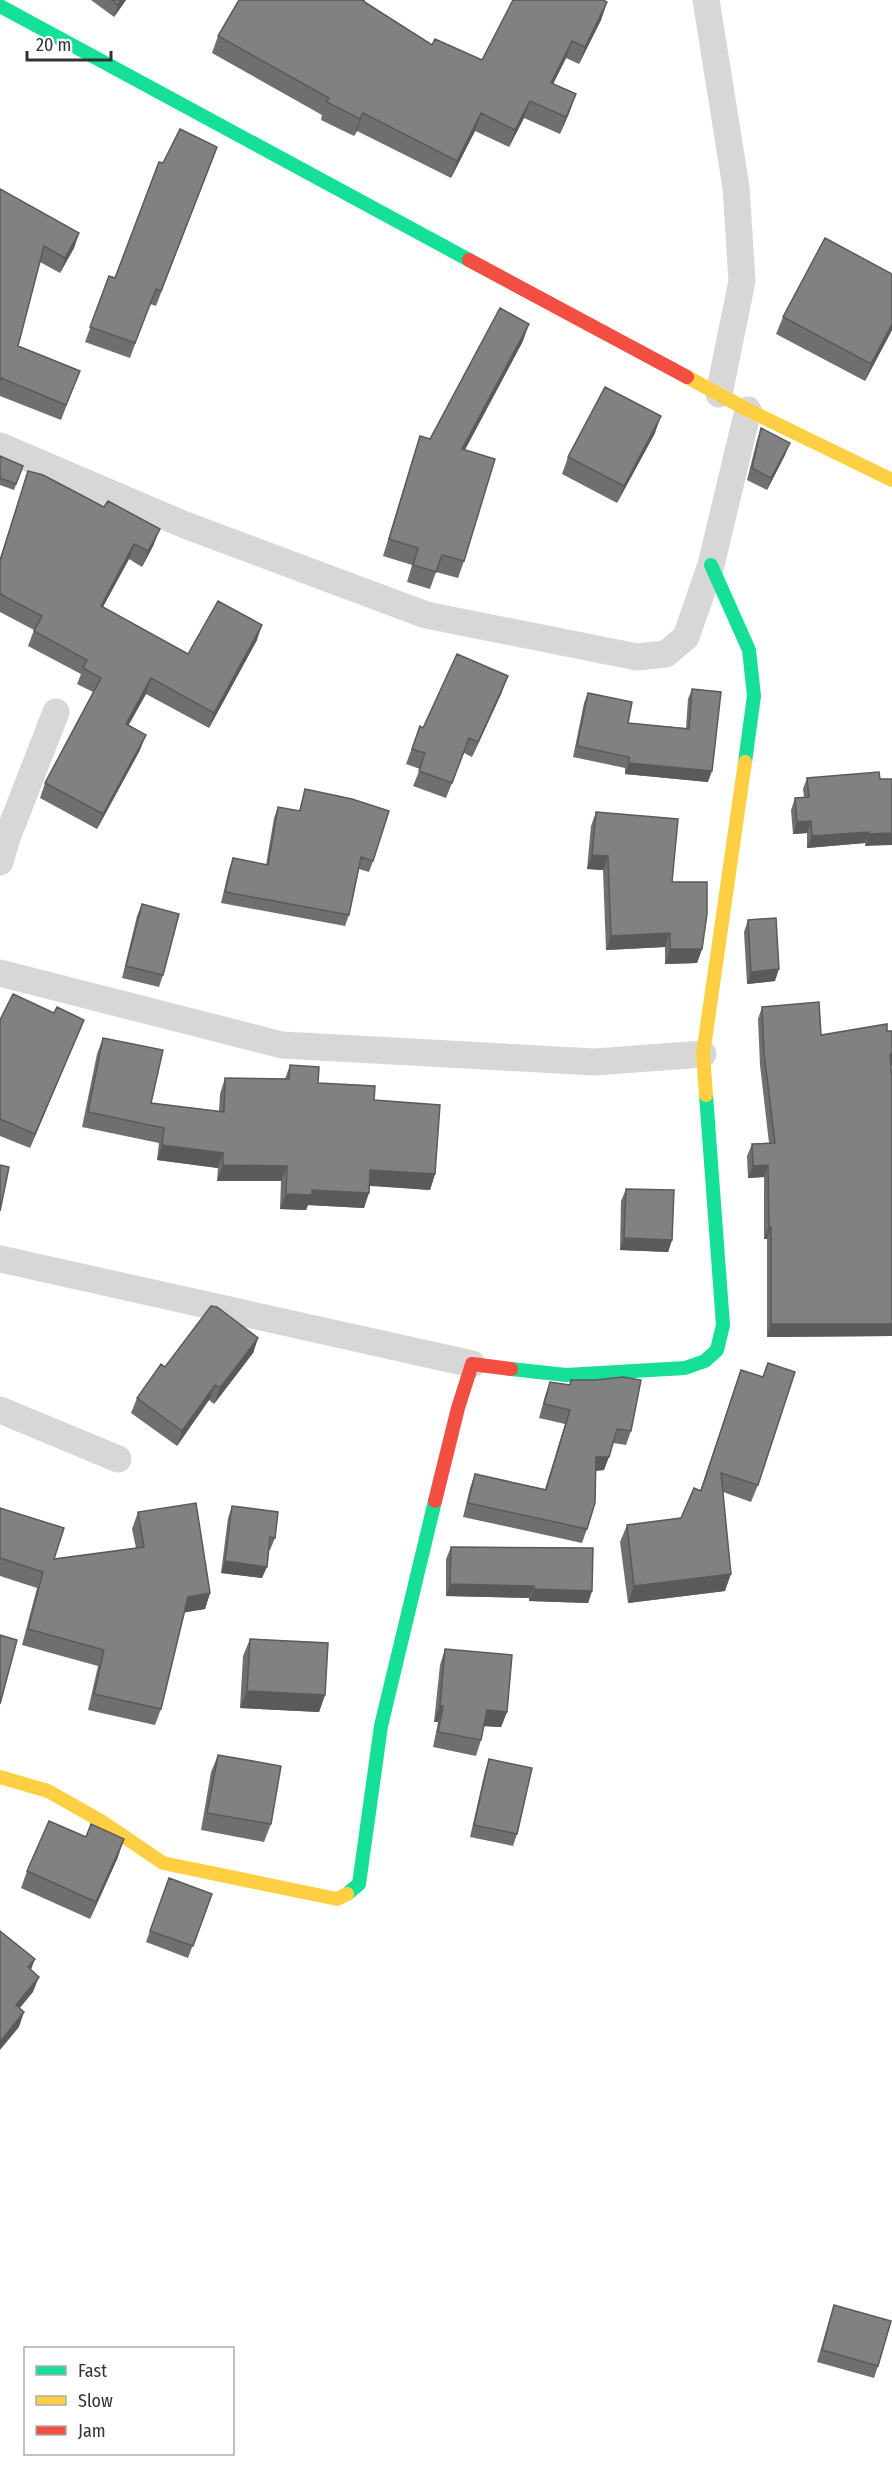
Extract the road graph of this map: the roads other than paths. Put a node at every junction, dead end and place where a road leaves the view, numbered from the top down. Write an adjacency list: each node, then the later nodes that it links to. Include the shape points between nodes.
1 (706, 0): 3 (street, via 735,187 742,281)
2 (0, 6): 3 (street)
3 (719, 394): 4 (street)
4 (748, 410): 6 (street); 7 (street)
5 (0, 446): 7 (street, via 185,525 426,615 637,657 666,654 686,637)
6 (892, 480)
7 (711, 565): 11 (street, via 749,650 754,696)
8 (56, 712): 9 (street)
9 (0, 862)
10 (0, 973): 11 (street, via 282,1045 595,1062)
11 (703, 1054): 13 (street, via 723,1325 717,1350 705,1361 685,1368 566,1375)
12 (0, 1259): 13 (street)
13 (472, 1364): 16 (street, via 381,1726 358,1884 350,1893 337,1899 163,1863 48,1791)
14 (0, 1410): 15 (street)
15 (118, 1459)
16 (0, 1777)

